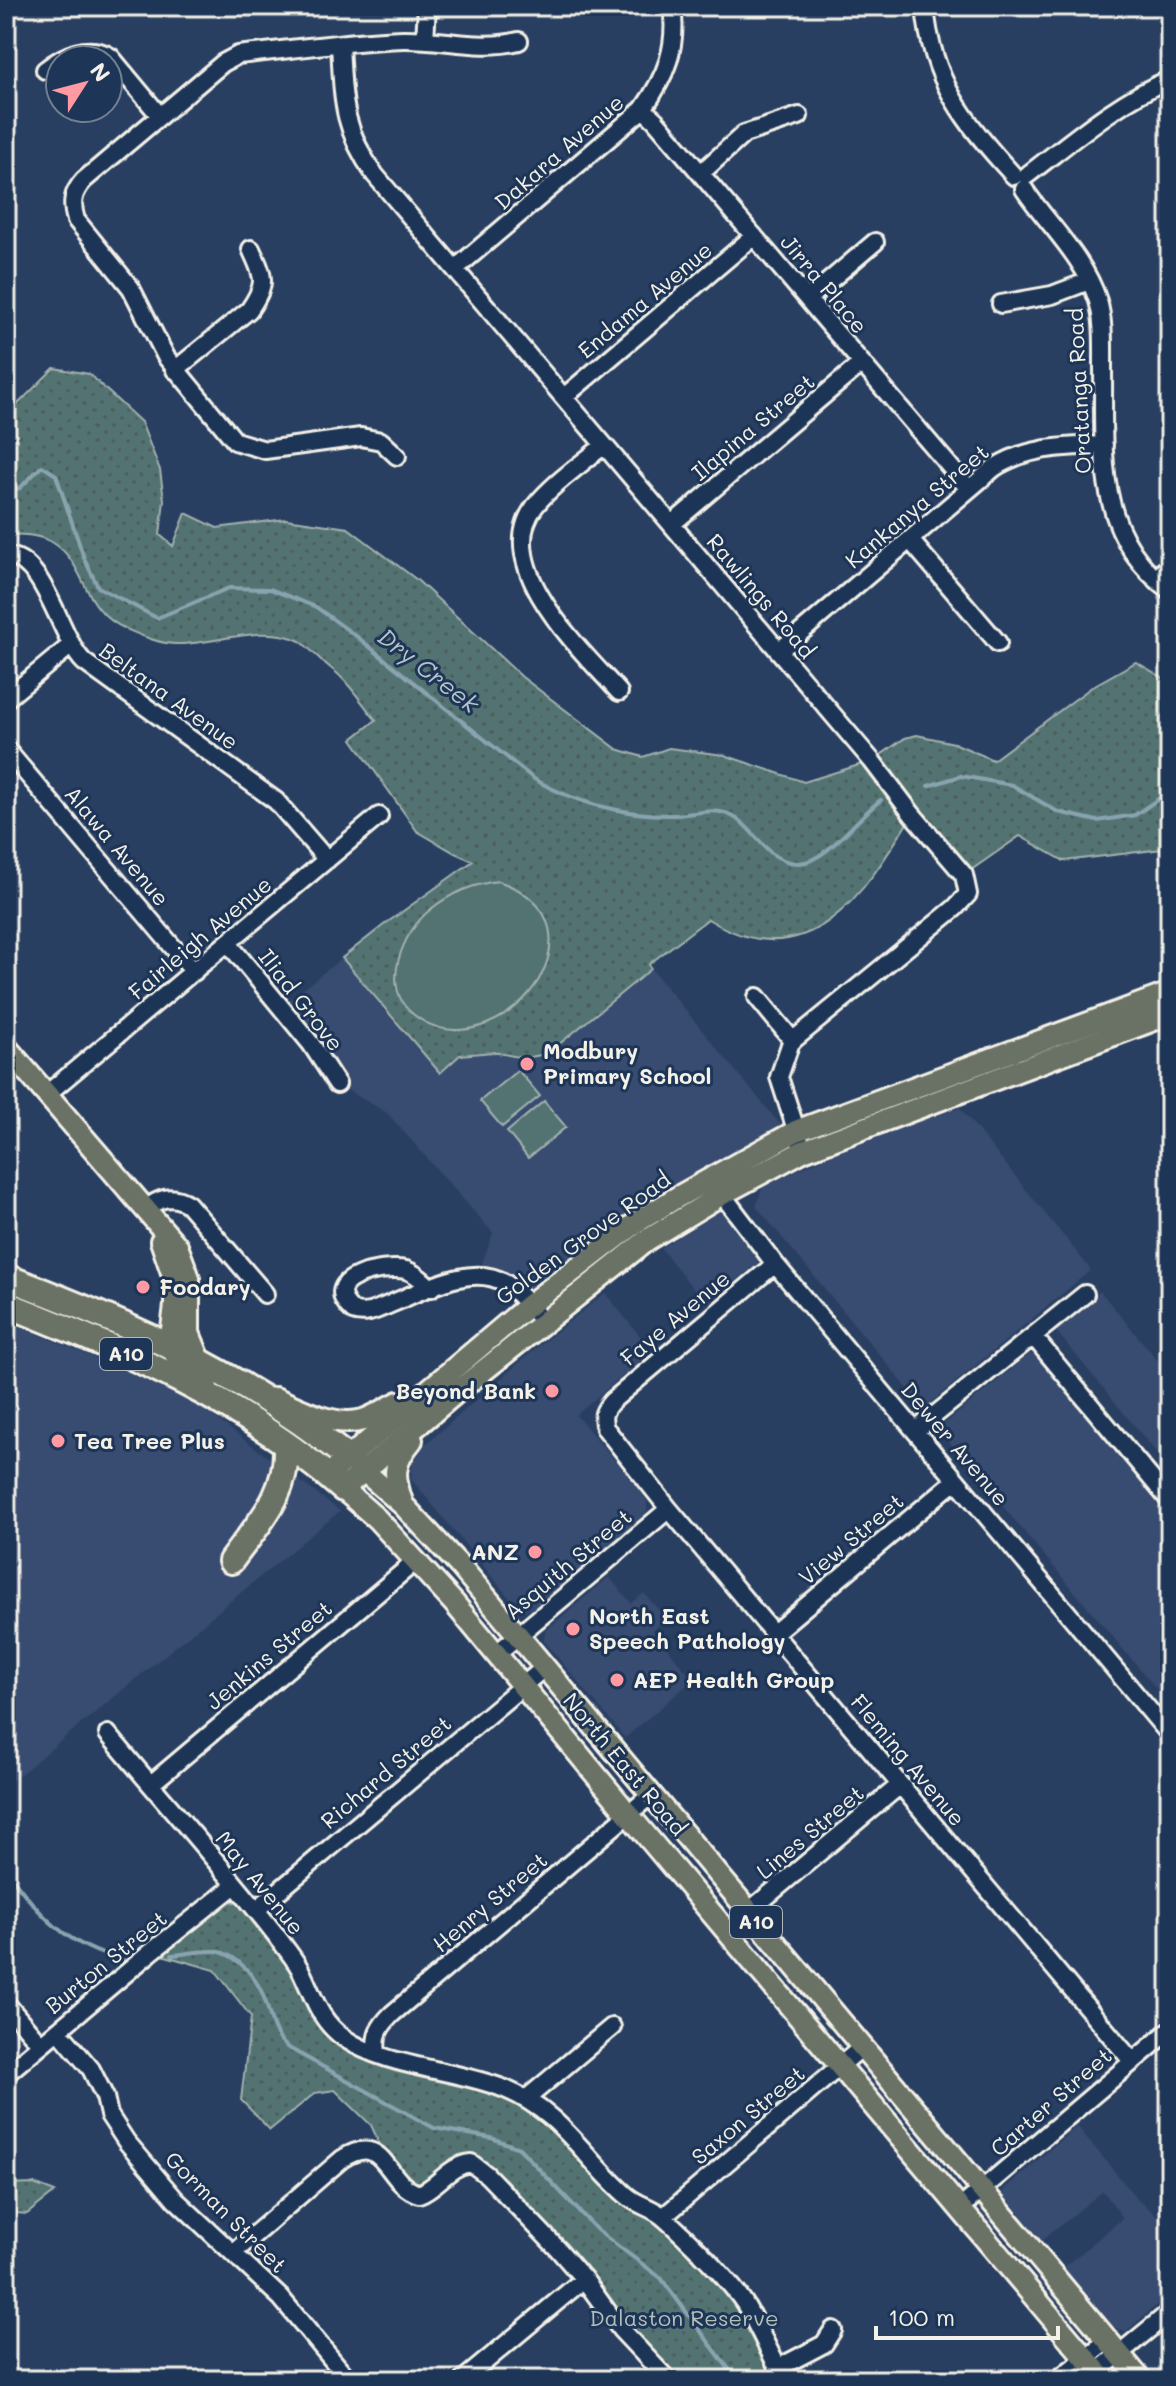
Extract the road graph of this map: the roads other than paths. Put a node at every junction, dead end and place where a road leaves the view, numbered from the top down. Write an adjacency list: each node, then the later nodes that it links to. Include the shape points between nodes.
1 (427, 6): 4 (street)
2 (672, 6): 9 (street, Dakara Avenue, via 670,59)
3 (925, 6): 13 (street, Oratanga Road, via 933,54 958,110)
4 (425, 40): 5 (street, via 499,46); 6 (street)
5 (519, 41)
6 (340, 44): 10 (street, via 231,58); 17 (street, Rawlings Road, via 347,117 356,147)
7 (124, 73): 10 (street)
8 (1170, 79): 13 (street, via 1110,111)
9 (643, 109): 12 (street, Jirra Place); 17 (street, Dakara Avenue)
10 (160, 116): 22 (street, via 84,180 72,207 76,220 131,288)
11 (799, 116): 12 (street, via 744,134)
12 (701, 173): 14 (street, Jirra Place)
13 (1021, 180): 18 (street, Oratanga Road)
14 (754, 236): 19 (street, Jirra Place); 23 (street, Endama Avenue)
15 (875, 242): 19 (street)
16 (251, 249): 22 (street, via 263,276 258,297 241,318)
17 (455, 269): 23 (street, Rawlings Road)
18 (1089, 281): 20 (street, via 1052,295); 25 (street, Oratanga Road, via 1101,316)
19 (808, 299): 21 (street, Jirra Place)
20 (1001, 304)
21 (862, 363): 27 (street, Jirra Place); 28 (street, Ilapina Street)
22 (175, 370): 26 (street, via 243,446 265,450 361,437 381,441)
23 (564, 397): 24 (street, Rawlings Road)
24 (604, 445): 28 (street, Rawlings Road); 37 (street, via 536,505 522,541 528,574 557,620)
25 (1104, 445): 27 (street, Kankanya Street, via 1013,456); 32 (street, Oratanga Road, via 1114,519 1134,556)
26 (397, 456)
27 (969, 489): 29 (street, Kankanya Street)
28 (672, 524): 36 (street, Rawlings Road)
29 (910, 540): 34 (street); 36 (street, Kankanya Street)
30 (6, 556): 35 (street, Beltana Avenue, via 20,558 36,575)
31 (1170, 564): 32 (street)
32 (1156, 580): 33 (street, Oratanga Road)
33 (1170, 591)
34 (998, 643)
35 (70, 646): 38 (street); 41 (street, Beltana Avenue, via 84,662 276,801)
36 (779, 651): 48 (street, Rawlings Road, via 964,875 968,894)
37 (619, 692)
38 (6, 699)
39 (6, 749): 43 (street, Alawa Avenue)
40 (379, 816): 41 (street, Fairleigh Avenue)
41 (327, 860): 42 (street, Fairleigh Avenue)
42 (228, 943): 43 (street, Fairleigh Avenue); 50 (street, Iliad Grove)
43 (194, 972): 51 (street, Fairleigh Avenue)
44 (1170, 993): 52 (main road, Golden Grove Road)
45 (757, 997): 48 (street)
46 (1170, 1014): 53 (main road, Golden Grove Road)
47 (6, 1034): 51 (main road)
48 (793, 1041): 52 (street, via 779,1077)
49 (6, 1047): 51 (main road)
50 (337, 1084)
51 (48, 1093): 55 (main road)
52 (796, 1131): 53 (street); 54 (main road, Golden Grove Road)
53 (803, 1151): 54 (main road, Golden Grove Road)
54 (716, 1187): 56 (street, Dewer Avenue); 62 (main road, Golden Grove Road, via 637,1222); 63 (main road, Golden Grove Road)
55 (144, 1210): 59 (street, via 168,1197 188,1204); 65 (main road, via 175,1281); 66 (main road, via 185,1262 188,1327)
56 (775, 1264): 69 (street, Faye Avenue); 72 (street, Dewer Avenue)
57 (6, 1277): 65 (highway, North East Road / A10)
58 (431, 1288): 58 (street, via 370,1312 359,1313 343,1297 351,1277 358,1274 398,1270 414,1274); 62 (street, via 478,1274 505,1283)
59 (265, 1294)
60 (1085, 1294): 64 (street)
61 (6, 1304): 71 (highway, North East Road / A10, via 120,1351)
62 (529, 1305): 63 (street); 68 (main road, Golden Grove Road)
63 (544, 1323): 70 (main road, Golden Grove Road)
64 (1033, 1336): 72 (street); 77 (street)
65 (170, 1345): 66 (highway, North East Road / A10); 71 (main road, via 181,1365)
66 (200, 1360): 67 (highway, North East Road / A10)
67 (242, 1384): 68 (main road, via 341,1421 360,1421); 74 (highway, North East Road / A10)
68 (429, 1387): 74 (main road, Golden Grove Road)
69 (605, 1408): 79 (street, Fleming Avenue, via 605,1428)
70 (437, 1409): 74 (main road, Golden Grove Road); 78 (main road, via 397,1462)
71 (241, 1414): 73 (highway, North East Road / A10)
72 (915, 1431): 75 (street, Dewer Avenue)
73 (286, 1445): 76 (highway, North East Road / A10); 81 (highway, via 279,1494)
74 (356, 1464): 76 (main road, Golden Grove Road); 78 (main road, North East Road / A10)
75 (956, 1480): 82 (street, View Street); 88 (street, Dewer Avenue)
76 (335, 1483): 80 (main road, North East Road / A10)
77 (1170, 1501)
78 (403, 1505): 83 (main road, North East Road / A10)
79 (669, 1509): 82 (street, Fleming Avenue); 83 (street, Asquith Street)
80 (417, 1560): 84 (main road, North East Road / A10); 89 (street, Jenkins Street)
81 (231, 1561)
82 (774, 1633): 90 (street, Fleming Avenue)
83 (517, 1636): 84 (street, Asquith Street); 85 (main road, North East Road / A10)
84 (496, 1654): 86 (main road, North East Road / A10)
85 (544, 1668): 86 (street, Richard Street); 91 (main road, North East Road / A10)
86 (523, 1686): 92 (main road, North East Road / A10); 94 (street, Richard Street)
87 (108, 1734): 89 (street, May Avenue)
88 (1170, 1735)
89 (151, 1784): 93 (street, May Avenue)
90 (900, 1785): 95 (street, Lines Street); 103 (street, Fleming Avenue)
91 (651, 1795): 92 (street, Henry Street); 95 (main road, North East Road / A10)
92 (629, 1815): 102 (street, Henry Street, via 392,2014 378,2031); 104 (main road, North East Road / A10)
93 (235, 1885): 94 (street, May Avenue); 98 (street, Burton Street)
94 (256, 1910): 102 (street, May Avenue, via 301,1970 329,2024 344,2038)
95 (748, 1912): 101 (main road, North East Road / A10)
96 (6, 2003): 100 (street)
97 (612, 2027): 106 (street)
98 (58, 2030): 100 (street, Burton Street); 110 (street, Gorman Street, via 100,2083 116,2129 176,2200)
99 (1170, 2030): 103 (street, Carter Street)
100 (40, 2044): 105 (street, Burton Street)
101 (861, 2048): 104 (street, Saxon Street); 107 (main road, North East Road / A10)
102 (377, 2052): 106 (street, May Avenue)
103 (1132, 2061): 107 (street, Carter Street)
104 (841, 2065): 108 (main road, North East Road / A10); 109 (street, Saxon Street)
105 (6, 2074)
106 (526, 2099): 109 (street, May Avenue, via 568,2132 627,2196)
107 (981, 2191): 108 (street, Carter Street); 114 (main road, North East Road / A10)
108 (960, 2208): 115 (main road, North East Road / A10)
109 (663, 2217): 116 (street, May Avenue, via 739,2297)
110 (233, 2253): 111 (street, via 342,2159 361,2149 370,2150 419,2194 458,2166 477,2165); 117 (street, Gorman Street, via 281,2298)
111 (584, 2279): 118 (street); 119 (street, via 621,2330)
112 (1170, 2312): 114 (street)
113 (833, 2330): 116 (street, via 824,2344)
114 (1113, 2347): 115 (street); 121 (main road, North East Road / A10)
115 (1095, 2370): 120 (street)
116 (779, 2375)
117 (349, 2380)
118 (463, 2380)
119 (668, 2380)
120 (1057, 2380)
121 (1141, 2380)

